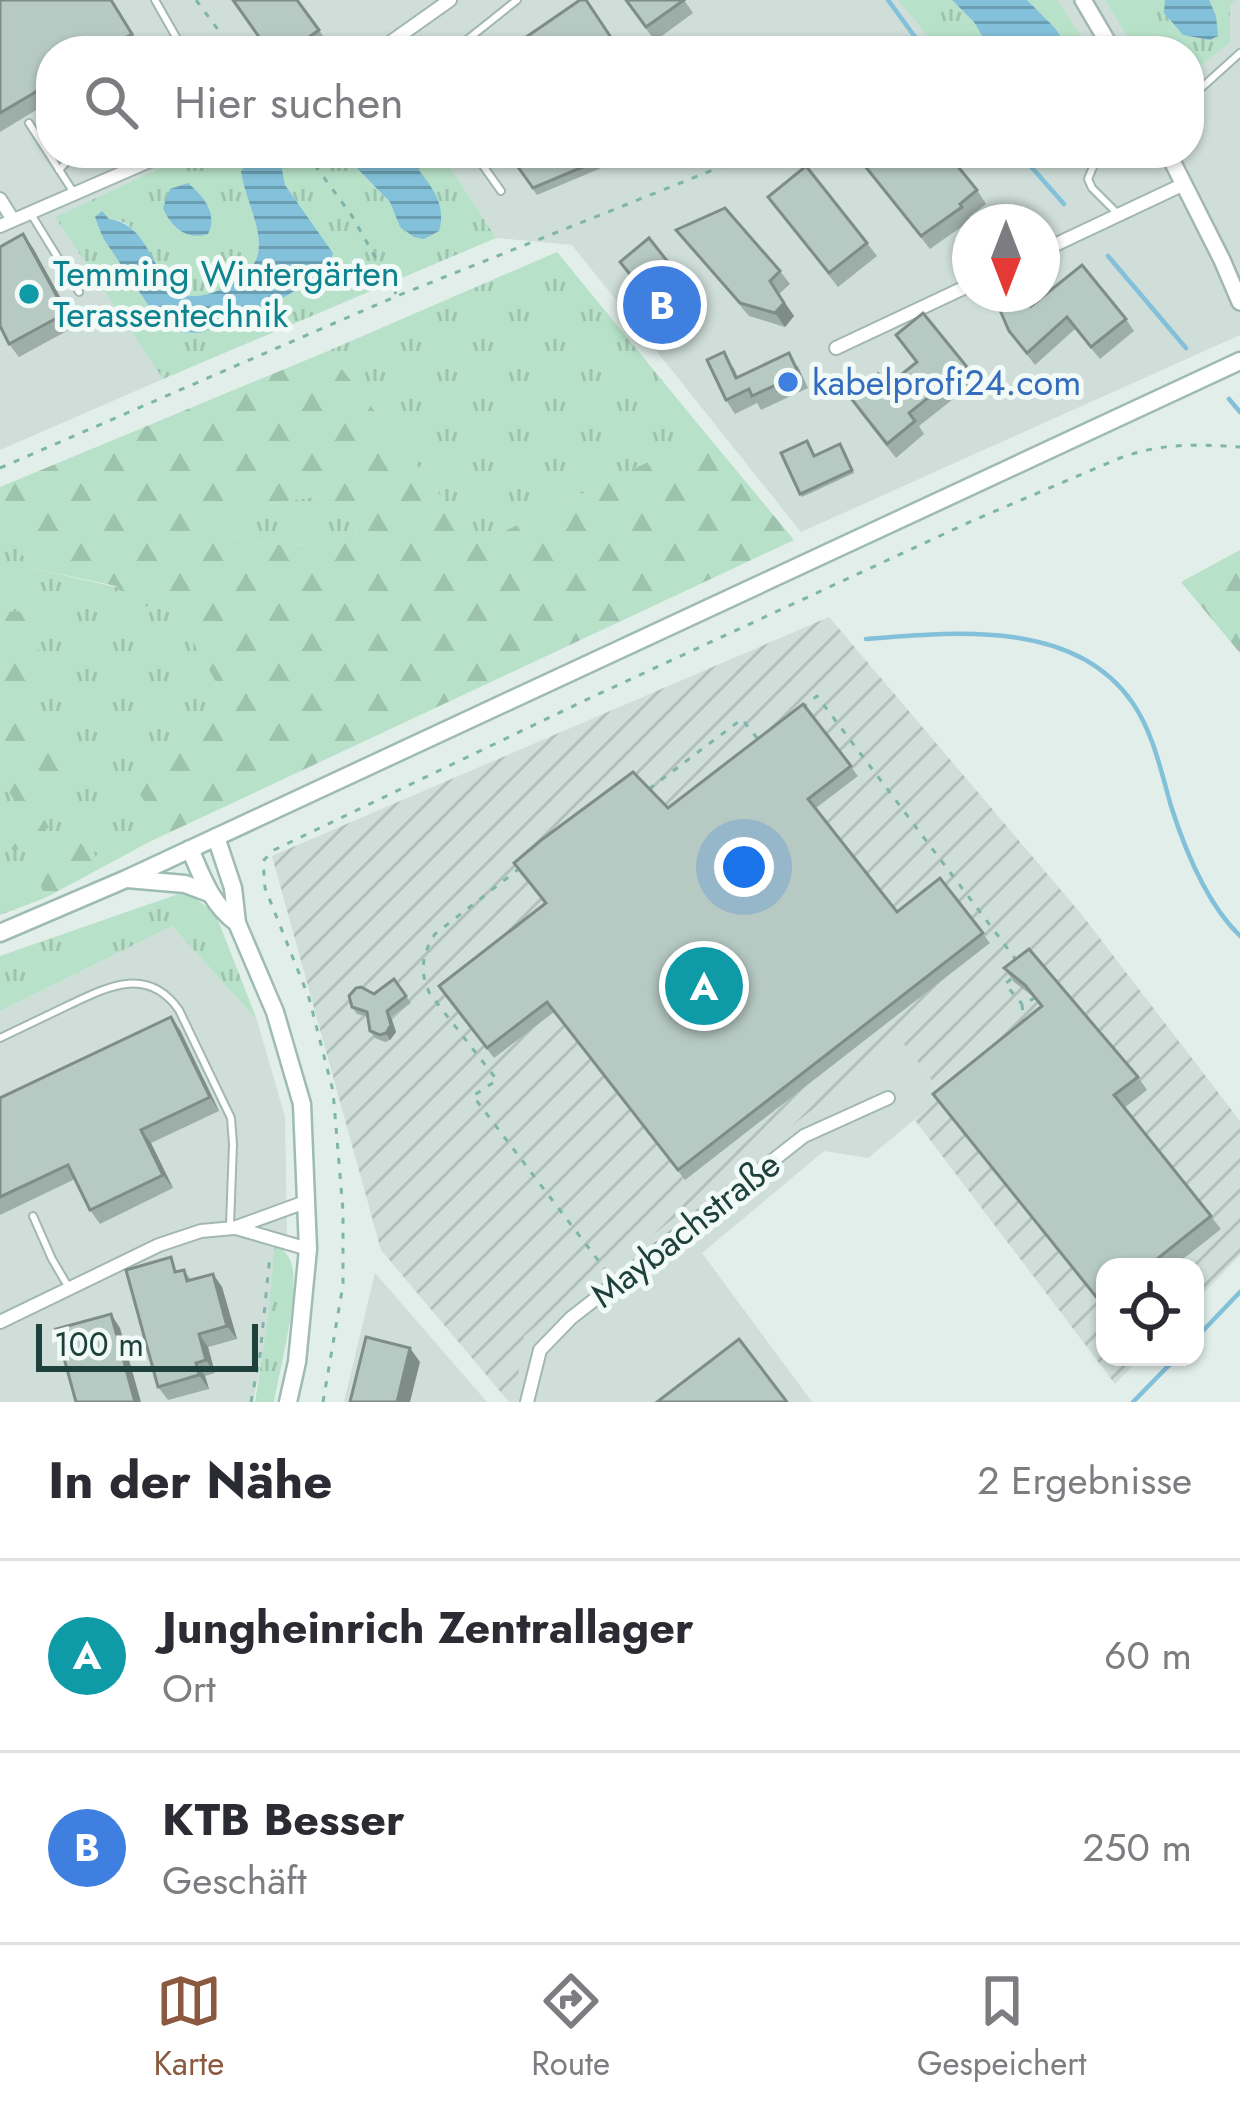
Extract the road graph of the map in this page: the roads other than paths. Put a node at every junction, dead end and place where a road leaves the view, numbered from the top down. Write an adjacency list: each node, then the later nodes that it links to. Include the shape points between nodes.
1 (155, 0): 5 (lane)
2 (450, 0): 6 (street)
3 (517, 0): 7 (lane)
4 (1083, 0): 8 (street)
5 (176, 36)
6 (409, 36)
7 (472, 36)
8 (1104, 36)
9 (1240, 52): 10 (lane)
10 (1204, 85)
11 (29, 122): 12 (lane)
12 (36, 133)
13 (133, 168): 20 (street)
14 (485, 168): 19 (lane)
15 (1092, 168): 23 (lane, via 1092,188)
16 (1176, 168): 18 (street)
17 (59, 170): 20 (lane)
18 (1184, 184): 23 (street); 28 (street)
19 (501, 191)
20 (74, 193): 22 (street)
21 (0, 199): 24 (street)
22 (31, 213): 24 (street); 26 (lane)
23 (1119, 214): 25 (street)
24 (7, 223)
25 (1060, 242)
26 (79, 292)
27 (952, 293): 29 (street)
28 (1238, 293)
29 (836, 348)
30 (1240, 361): 31 (main road)
31 (216, 837): 32 (main road); 35 (main road)
32 (190, 849): 33 (main road); 34 (main road)
33 (126, 879): 34 (main road); 36 (main road)
34 (209, 893): 35 (main road)
35 (237, 923): 39 (main road, via 302,1104)
36 (0, 933)
37 (0, 1038): 41 (lane, via 115,985 147,985 171,998 231,1118)
38 (888, 1098): 46 (street, Maybachstraße, via 804,1136 571,1318 540,1350)
39 (308, 1201): 41 (street); 42 (main road)
40 (34, 1216): 43 (lane)
41 (232, 1228): 42 (street); 43 (street, via 159,1244)
42 (308, 1249): 45 (main road)
43 (69, 1288): 44 (street)
44 (0, 1322)
45 (288, 1402)
46 (527, 1402)

